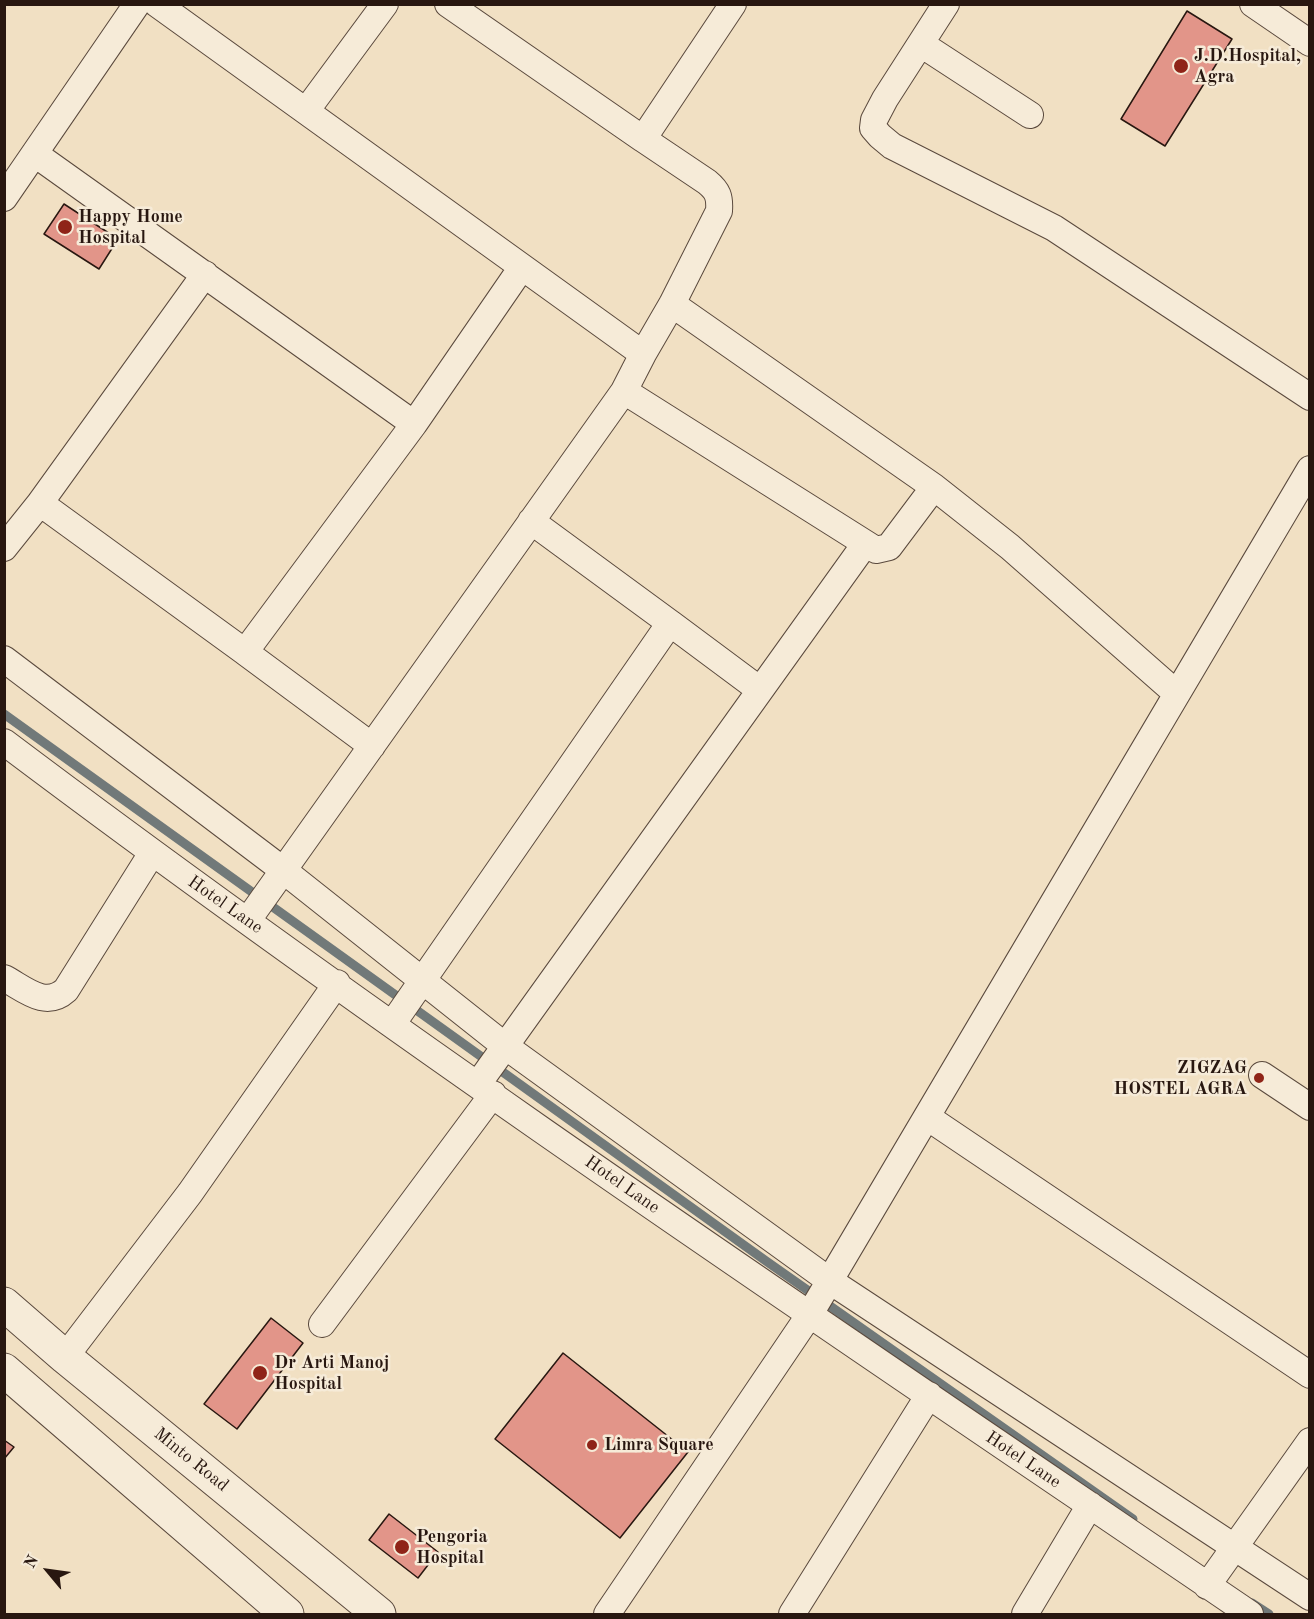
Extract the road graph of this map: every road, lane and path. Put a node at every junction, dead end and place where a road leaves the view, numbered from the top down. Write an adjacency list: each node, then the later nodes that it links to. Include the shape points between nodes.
1 (137, 4): 13 (street)
2 (157, 4): 10 (street)
3 (385, 4): 10 (street)
4 (448, 4): 12 (street)
5 (733, 4): 12 (street)
6 (946, 4): 9 (street)
7 (1253, 4): 8 (street)
8 (1310, 43)
9 (921, 44): 11 (street); 20 (street, via 874,120 873,128 879,136 1054,228)
10 (306, 111): 15 (street)
11 (1030, 115)
12 (643, 139): 17 (street, via 717,190 719,200 718,211)
13 (35, 154): 14 (street); 16 (street)
14 (4, 198)
15 (522, 267): 18 (street); 21 (street)
16 (205, 274): 21 (street); 24 (street)
17 (672, 304): 18 (street); 23 (street)
18 (642, 354): 19 (street)
19 (624, 391): 25 (street); 26 (street)
20 (1310, 397)
21 (414, 424): 29 (street)
22 (1310, 470): 32 (street)
23 (934, 487): 26 (street, via 889,547 876,550); 32 (street, via 1010,547)
24 (40, 503): 27 (street); 29 (street)
25 (531, 521): 28 (street); 34 (street)
26 (865, 544): 31 (street)
27 (4, 548)
28 (670, 623): 31 (street); 39 (street)
29 (245, 652): 34 (street)
30 (4, 659): 36 (street)
31 (760, 690): 42 (street)
32 (1176, 693): 46 (street)
33 (4, 742): 35 (street, Hotel Lane)
34 (372, 746): 36 (street)
35 (152, 853): 37 (street, Hotel Lane); 38 (street, via 66,990 57,998 33,994)
36 (280, 874): 37 (street); 39 (street)
37 (248, 920): 40 (street, Hotel Lane)
38 (4, 978)
39 (422, 981): 41 (street); 42 (street)
40 (336, 983): 41 (street, Hotel Lane); 51 (street, via 190,1193)
41 (393, 1023): 44 (street, Hotel Lane)
42 (505, 1046): 44 (street); 47 (street)
43 (1262, 1075): 45 (street)
44 (485, 1089): 49 (street, Hotel Lane); 50 (street)
45 (1310, 1107)
46 (927, 1117): 47 (street); 53 (street)
47 (827, 1285): 49 (street); 57 (street)
48 (4, 1304): 51 (street, Minto Road)
49 (810, 1314): 54 (street, Hotel Lane); 62 (street)
50 (322, 1324)
51 (65, 1357): 61 (street, Minto Road)
52 (4, 1371): 60 (street)
53 (1310, 1375)
54 (929, 1395): 56 (street, Hotel Lane); 63 (street)
55 (1310, 1441): 57 (street)
56 (1090, 1505): 58 (street, Hotel Lane); 64 (street)
57 (1229, 1555): 58 (street); 59 (street)
58 (1207, 1586): 65 (street, Hotel Lane)
59 (1310, 1597)
60 (287, 1614)
61 (379, 1614)
62 (607, 1614)
63 (792, 1614)
64 (1026, 1614)
65 (1250, 1614)

